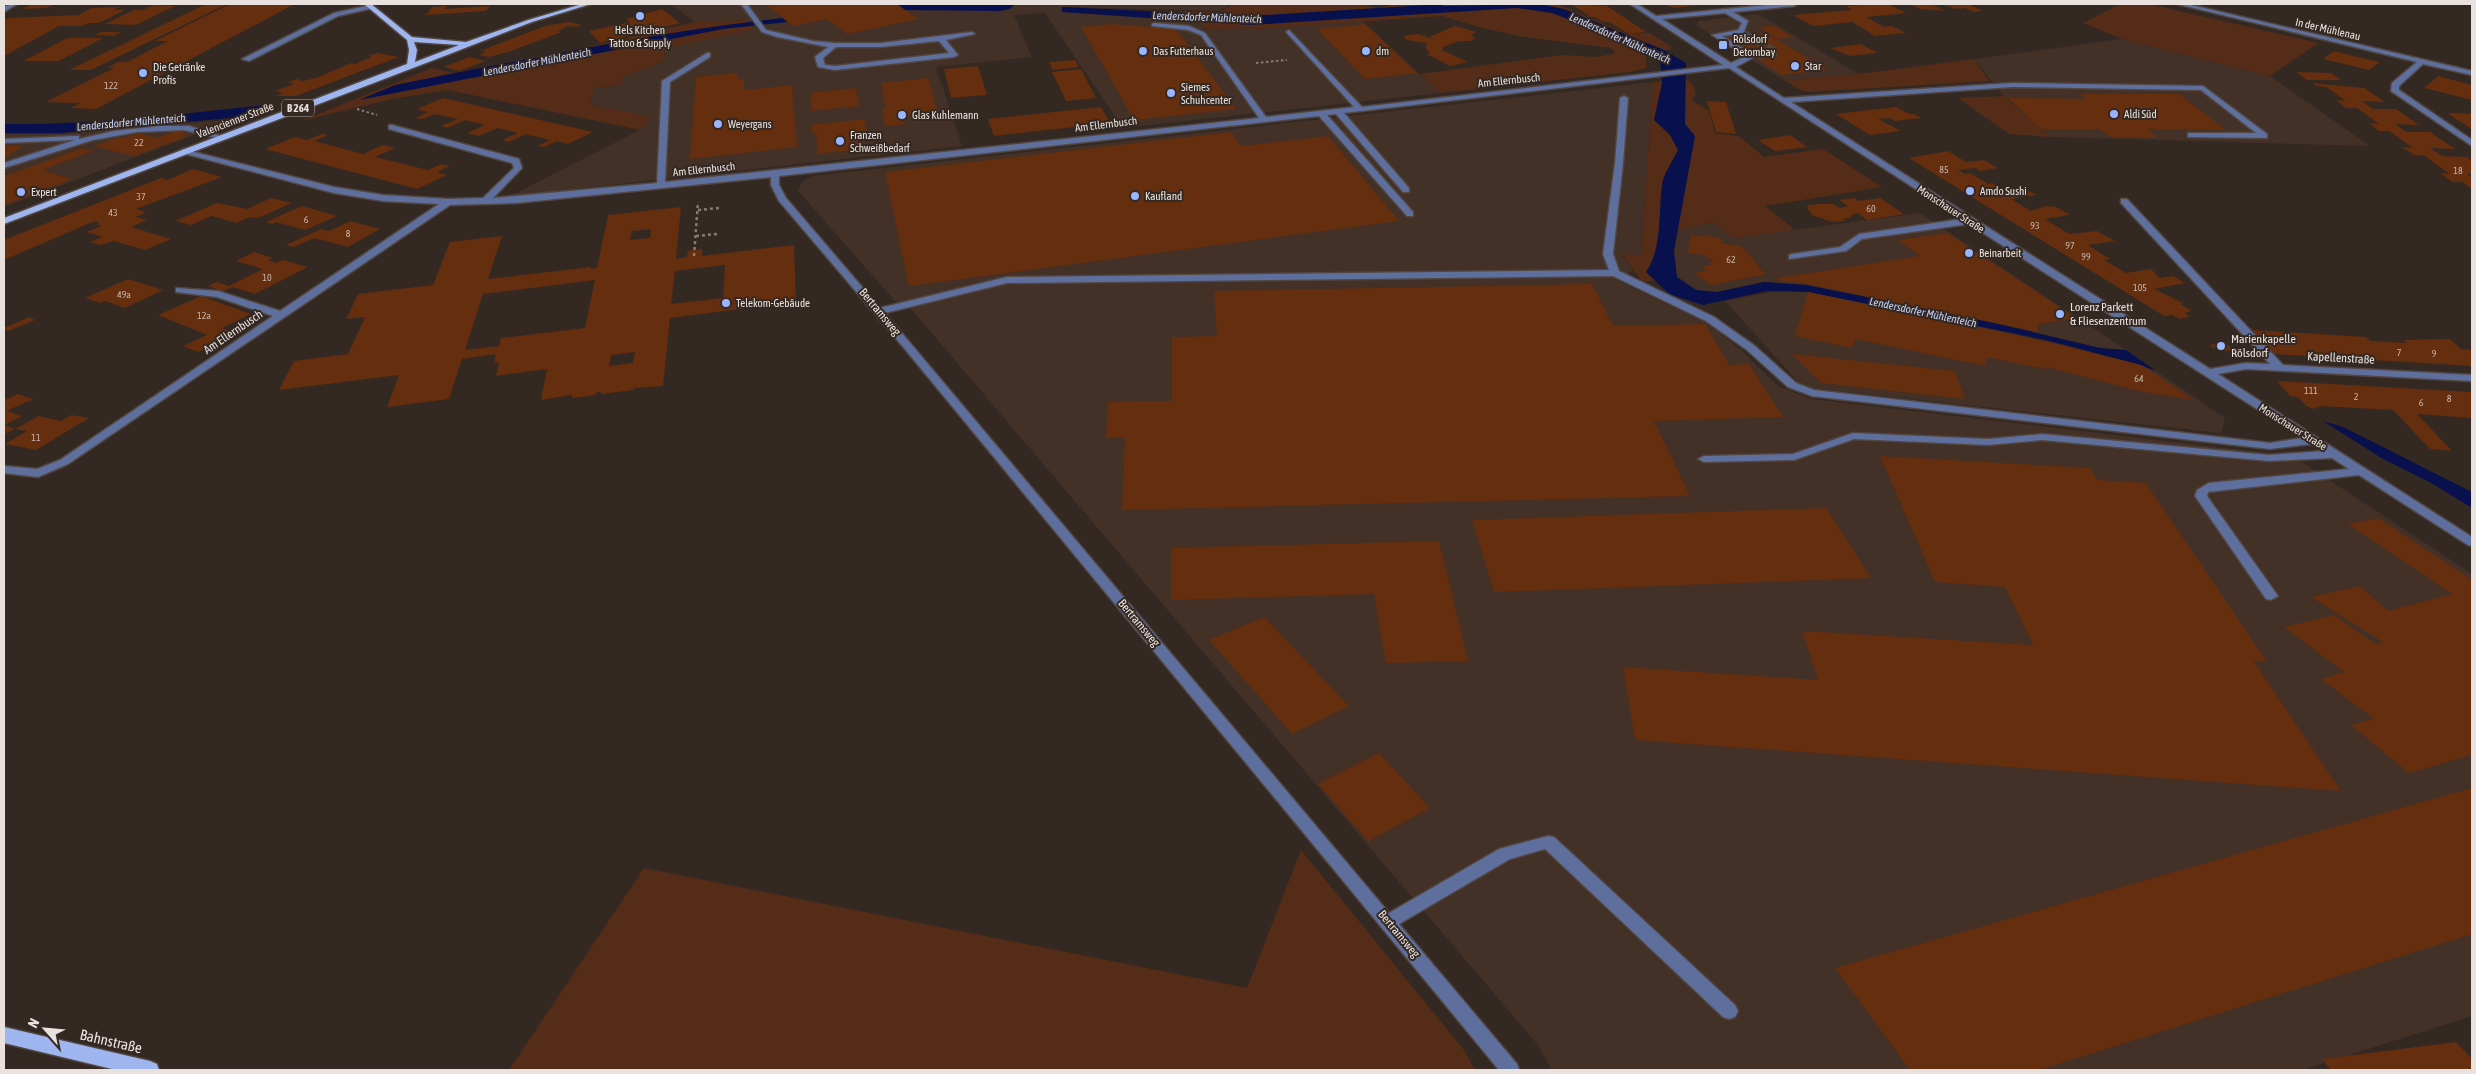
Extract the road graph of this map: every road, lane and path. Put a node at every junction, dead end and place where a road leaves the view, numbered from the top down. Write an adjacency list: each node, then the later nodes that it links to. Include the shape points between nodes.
1 (14, 4): 8 (street)
2 (588, 4): 16 (main road, Valencienner Straße / B 264)
3 (744, 4): 17 (street, via 759,26 775,34)
4 (1633, 4): 10 (street, Monschauer Straße)
5 (1794, 4): 9 (street)
6 (2180, 4): 21 (street, In der Mühlenau)
7 (369, 5): 15 (main road); 19 (street, via 336,14)
8 (4, 10)
9 (1726, 11): 10 (street); 24 (street, via 1746,22 1743,33 1715,35 1751,56)
10 (1656, 18): 24 (street, Monschauer Straße)
11 (1154, 25): 31 (street, via 1189,28 1203,34)
12 (1289, 32): 28 (street)
13 (972, 34): 14 (street)
14 (941, 38): 17 (street, via 859,47); 17 (street, via 954,55 822,67 819,57)
15 (410, 39): 16 (main road, B 264); 23 (main road, via 413,50)
16 (471, 43): 23 (main road, Valencienner Straße / B 264)
17 (833, 46)
18 (707, 55): 42 (street, via 666,81)
19 (246, 59)
20 (1284, 60): 22 (path)
21 (2422, 61): 25 (street, In der Mühlenau); 37 (street, via 2396,85 2395,91)
22 (1256, 63)
23 (411, 65): 35 (main road, Valencienner Straße / B 264)
24 (1731, 66): 27 (street, Monschauer Straße); 28 (street, Am Ellernbusch)
25 (2472, 73)
26 (1624, 98): 56 (street, via 1608,254)
27 (1783, 100): 33 (street, via 2012,85 2203,88 2264,136); 51 (street, Monschauer Straße)
28 (1360, 108): 29 (street, Am Ellernbusch)
29 (1338, 111): 30 (street, Am Ellernbusch); 43 (street, via 1406,190)
30 (1321, 112): 31 (street, Am Ellernbusch); 43 (street)
31 (1263, 118): 40 (street, Am Ellernbusch)
32 (392, 127): 44 (street, via 516,161 518,168)
33 (2191, 135)
34 (90, 137): 35 (street, via 185,128); 36 (street); 39 (street)
35 (221, 137): 38 (main road, Valencienner Straße / B 264)
36 (4, 142)
37 (2472, 144)
38 (185, 151): 46 (street, Am Ellernbusch, via 355,194); 50 (main road, Valencienner Straße / B 264)
39 (4, 166)
40 (775, 174): 41 (street, Am Ellernbusch); 58 (street, Bertramsweg, via 775,185 782,199)
41 (700, 182): 42 (street, Am Ellernbusch); 48 (path)
42 (661, 186): 44 (street, Am Ellernbusch)
43 (1391, 192): 49 (street)
44 (485, 201): 46 (street, Am Ellernbusch)
45 (2124, 201): 60 (street)
46 (448, 202): 59 (street, Am Ellernbusch)
47 (719, 208): 48 (path)
48 (698, 210): 53 (path)
49 (1410, 214)
50 (4, 221)
51 (1969, 221): 55 (street, via 1859,237 1843,249); 61 (street, Monschauer Straße)
52 (717, 234): 53 (path)
53 (696, 236): 54 (path)
54 (694, 256)
55 (1792, 257)
56 (1615, 273): 58 (street, via 1007,280); 63 (street, via 1710,319 1751,348 1792,385 1812,393 2270,446)
57 (179, 290): 59 (street, via 218,294)
58 (879, 311): 70 (street, Bertramsweg)
59 (281, 315): 66 (street, Am Ellernbusch, via 64,462 27,474)
60 (2279, 367): 61 (street, Kapellenstraße, via 2246,366); 62 (street, Kapellenstraße)
61 (2208, 373): 63 (street, Monschauer Straße)
62 (2472, 378)
63 (2313, 440): 64 (street, Monschauer Straße)
64 (2336, 454): 65 (street, via 2269,458 2042,437 1988,442 1853,436 1794,457); 67 (street, Monschauer Straße)
65 (1704, 460)
66 (4, 470)
67 (2361, 471): 68 (street, Monschauer Straße); 69 (street, via 2203,490 2201,496)
68 (2472, 542)
69 (2271, 596)
70 (1388, 922): 71 (street, via 1505,854 1548,842); 74 (street, Bertramsweg)
71 (1729, 1011)
72 (4, 1035): 73 (main road, Bahnstraße)
73 (150, 1070)
74 (1510, 1070)

